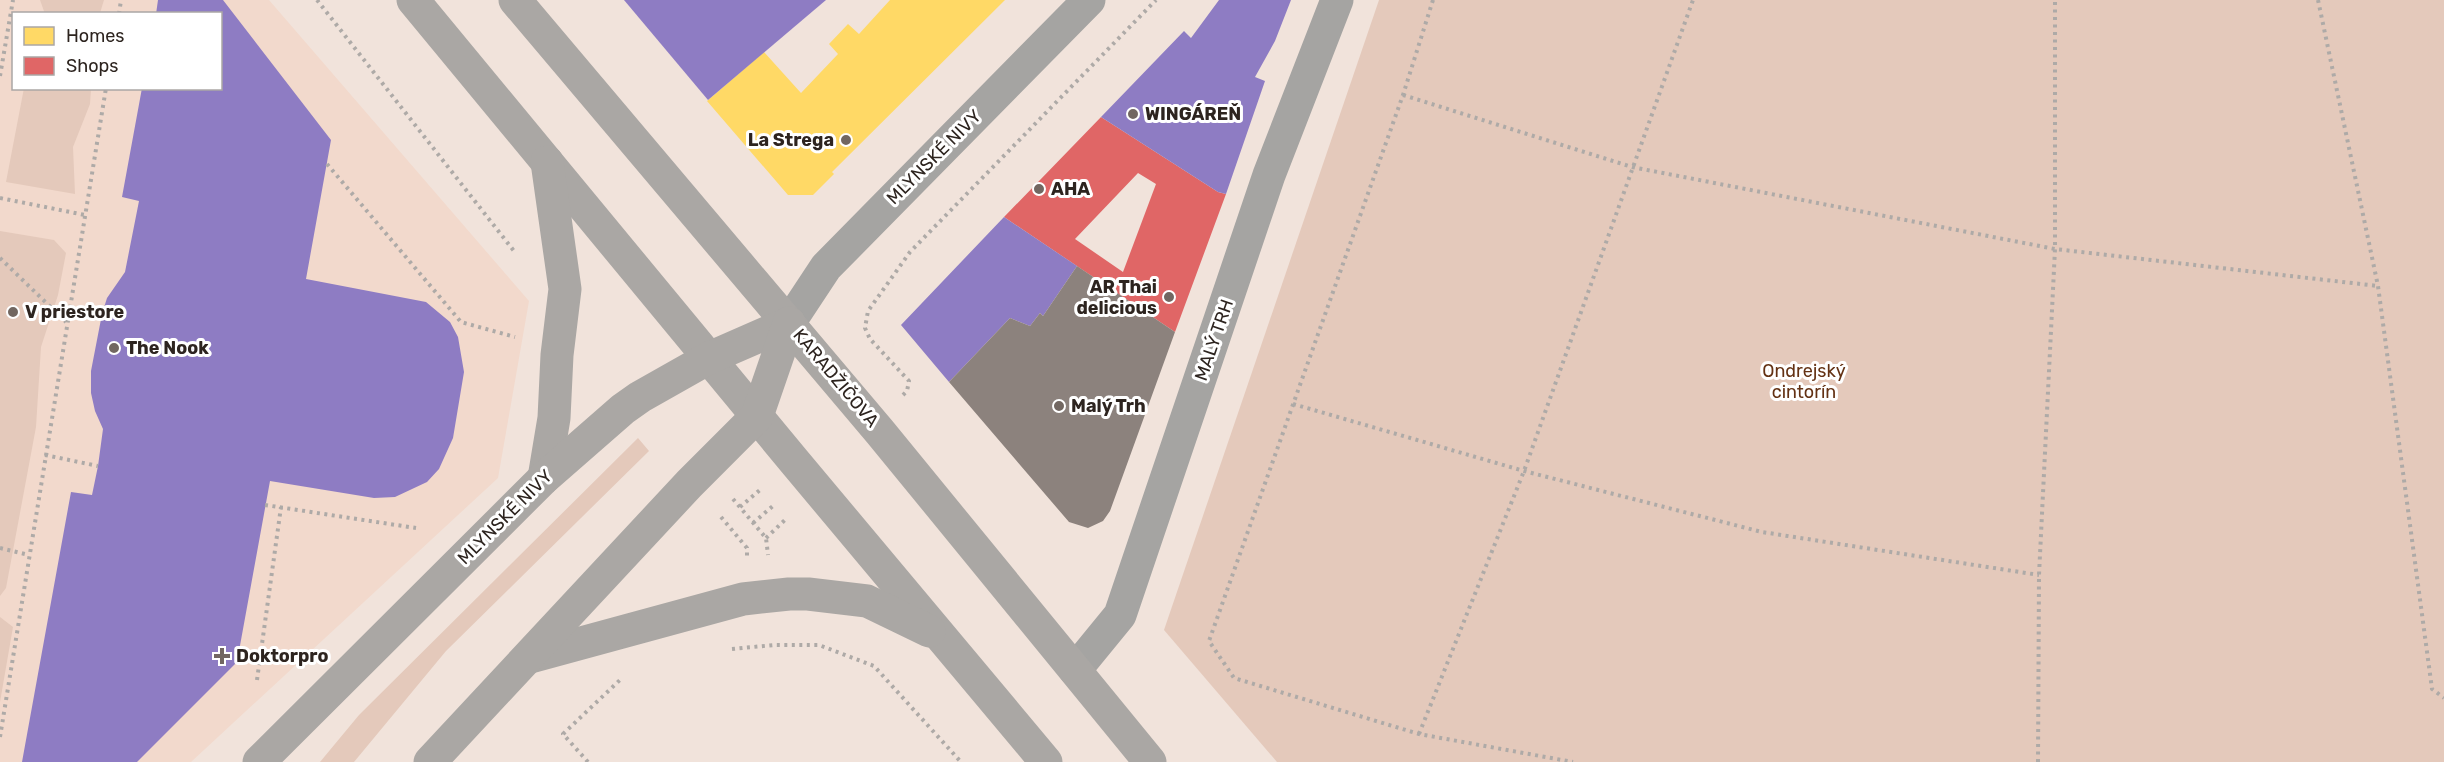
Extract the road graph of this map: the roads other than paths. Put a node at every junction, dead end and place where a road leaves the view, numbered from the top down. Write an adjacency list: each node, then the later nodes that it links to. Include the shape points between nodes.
1 (413, 0): 5 (main road)
2 (515, 0): 6 (main road, KARADŽIČOVA)
3 (1089, 0): 6 (street, MLYNSKÉ NIVY, via 826,267)
4 (1337, 0): 12 (street, MALÝ TRH, via 1269,176 1120,615)
5 (547, 162): 7 (main road); 9 (main road, via 565,290 554,418)
6 (789, 323): 7 (main road, MLYNSKÉ NIVY); 8 (main road, MLYNSKÉ NIVY); 12 (main road, KARADŽIČOVA)
7 (709, 358): 8 (main road); 9 (main road, MLYNSKÉ NIVY, via 623,409)
8 (757, 416): 10 (main road); 11 (main road, MLYNSKÉ NIVY)
9 (544, 478): 13 (main road, MLYNSKÉ NIVY)
10 (939, 635): 11 (main road, via 867,601 789,594 742,599); 15 (main road)
11 (530, 657): 14 (main road, MLYNSKÉ NIVY)
12 (1075, 670): 16 (main road, KARADŽIČOVA)
13 (259, 762)
14 (430, 762)
15 (1046, 762)
16 (1150, 762)

